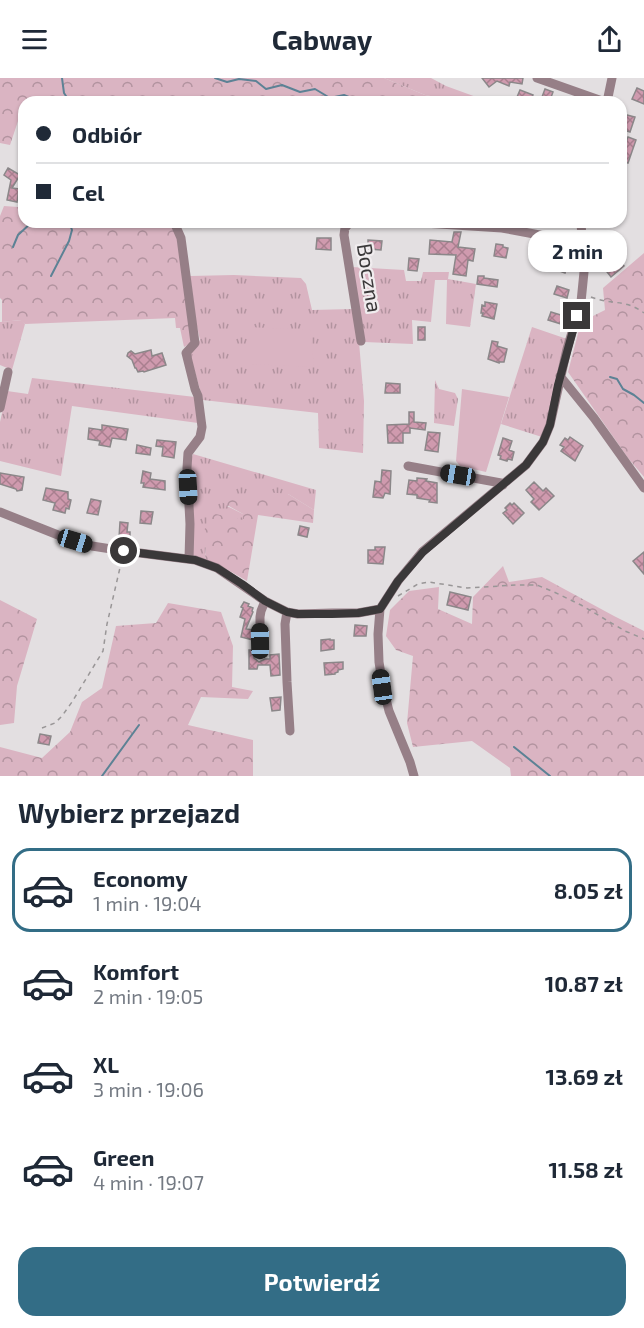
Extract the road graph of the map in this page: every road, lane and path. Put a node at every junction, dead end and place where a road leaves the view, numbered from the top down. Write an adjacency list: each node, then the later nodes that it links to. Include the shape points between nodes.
1 (537, 78): 3 (street)
2 (612, 78): 4 (street)
3 (589, 96)
4 (608, 96)
5 (177, 228): 21 (street, via 195,343 186,353 202,427 188,453)
6 (345, 228): 12 (street, Boczna)
7 (502, 228): 9 (street, via 545,236)
8 (581, 228): 9 (street)
9 (582, 236): 10 (street)
10 (582, 294): 11 (path, via 634,306); 14 (street)
11 (644, 313)
12 (361, 341)
13 (8, 372): 15 (street)
14 (561, 376): 17 (street, via 543,442 526,465); 18 (street)
15 (0, 408)
16 (408, 466): 17 (street)
17 (503, 484): 24 (street, via 423,552)
18 (644, 488)
19 (0, 512): 20 (street, via 58,536)
20 (124, 551): 21 (street); 28 (path, via 103,651 62,716)
21 (189, 559): 23 (street, via 217,568)
22 (393, 599): 26 (path, via 429,582 467,588 537,585)
23 (265, 601): 25 (street); 27 (street, via 261,611)
24 (380, 609): 25 (street, via 332,614); 30 (street, via 382,687)
25 (287, 612): 29 (street)
26 (644, 639)
27 (260, 655)
28 (42, 728)
29 (290, 731)
30 (414, 776)

